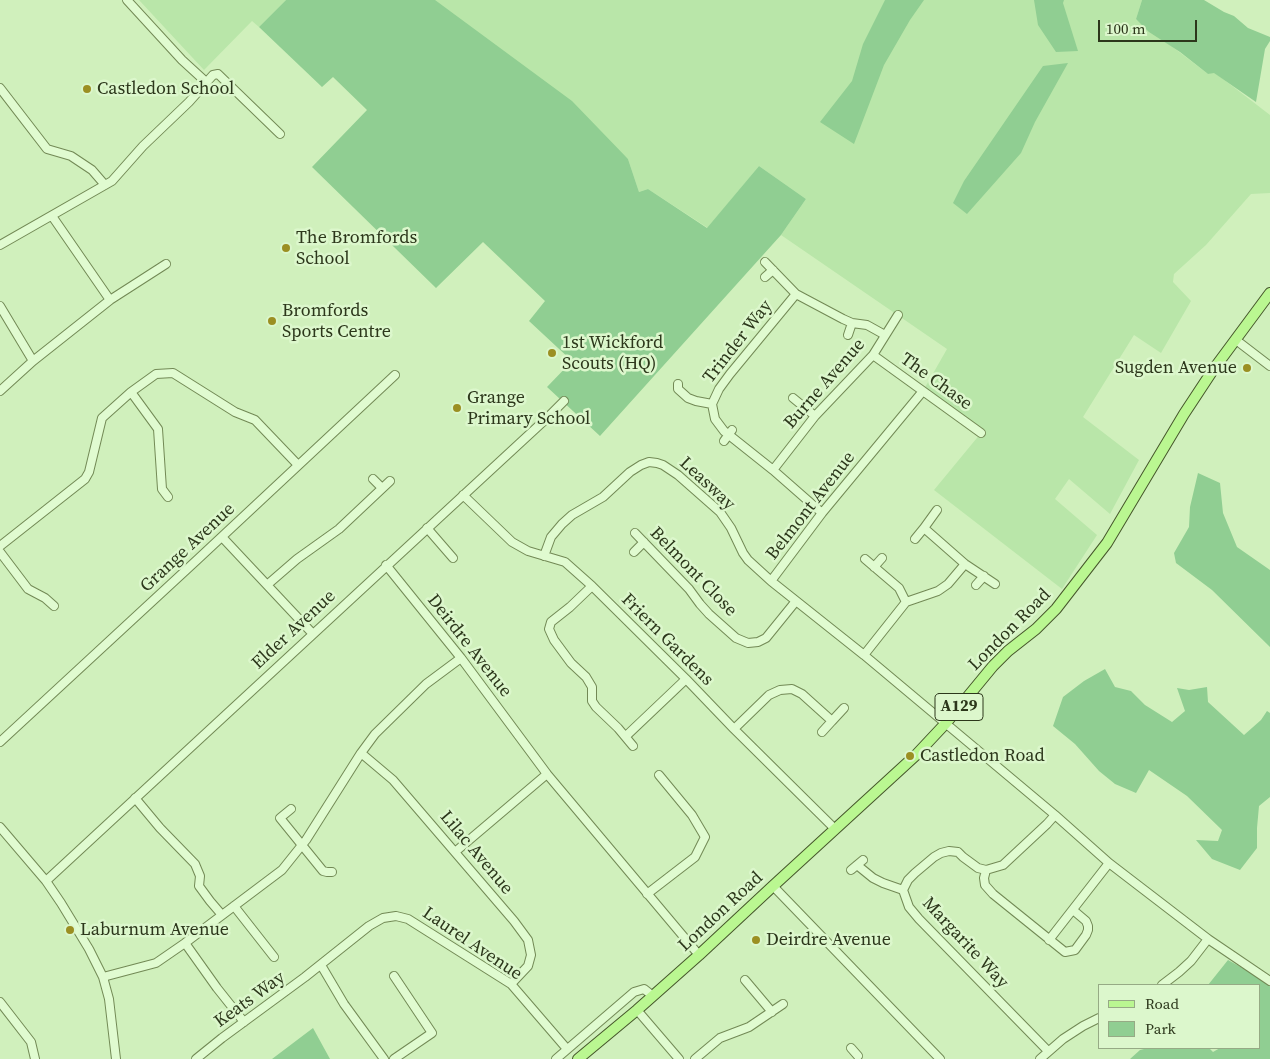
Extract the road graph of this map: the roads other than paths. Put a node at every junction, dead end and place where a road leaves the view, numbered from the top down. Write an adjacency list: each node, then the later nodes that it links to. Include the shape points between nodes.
1 (126, 0): 2 (street)
2 (206, 82): 4 (street, via 218,74); 5 (street)
3 (0, 88): 5 (street, via 47,149 71,156 92,170)
4 (280, 134)
5 (106, 185): 6 (street)
6 (52, 216): 7 (street); 14 (street)
7 (0, 245)
8 (765, 262): 10 (street)
9 (166, 264): 14 (street)
10 (773, 270): 11 (street); 12 (street)
11 (765, 277)
12 (796, 294): 17 (street); 31 (street, Trinder Way, via 718,389)
13 (1270, 294): 20 (main road, London Road / A129)
14 (110, 300): 22 (street)
15 (0, 306): 22 (street)
16 (898, 316): 19 (street, Burne Avenue)
17 (852, 323): 18 (street); 19 (street, via 866,325)
18 (848, 334)
19 (885, 335): 21 (street, Burne Avenue)
20 (1236, 340): 23 (street); 74 (main road, London Road / A129, via 1184,414 1107,543 1075,586 1036,629 993,666)
21 (873, 355): 27 (street, The Chase); 32 (street, Burne Avenue)
22 (33, 361): 26 (street)
23 (1270, 366)
24 (395, 375): 34 (street, Grange Avenue)
25 (678, 384): 31 (street, via 678,389 688,398)
26 (0, 391)
27 (924, 391): 33 (street, The Chase); 42 (street, Belmont Avenue)
28 (131, 392): 34 (street, via 156,374 173,372 235,412 255,420); 40 (street, via 158,430 162,489); 49 (street, via 102,418 85,479)
29 (793, 398): 32 (street)
30 (564, 401): 39 (street, Elder Avenue)
31 (712, 404): 35 (street, Trinder Way, via 715,419 724,431)
32 (815, 416): 35 (street, Burne Avenue)
33 (981, 433)
34 (298, 465): 46 (street, Grange Avenue)
35 (773, 470): 42 (street, Trinder Way)
36 (373, 478): 38 (street)
37 (390, 481): 38 (street)
38 (382, 488): 63 (street, via 339,529 297,559)
39 (463, 495): 43 (street, Elder Avenue); 52 (street, Friern Gardens, via 512,542)
40 (168, 497)
41 (937, 510): 44 (street)
42 (822, 512): 60 (street, Belmont Avenue)
43 (427, 528): 53 (street); 57 (street, Elder Avenue)
44 (924, 528): 47 (street); 56 (street)
45 (635, 533): 48 (street, Belmont Close)
46 (222, 537): 63 (street); 78 (street, Grange Avenue)
47 (915, 539)
48 (644, 542): 51 (street); 65 (street, Belmont Close, via 708,614 736,638 748,643 766,638)
49 (0, 546)
50 (0, 552): 67 (street, via 28,590)
51 (634, 552)
52 (544, 556): 60 (street, Leasway, via 551,537 572,515 603,497 630,472 649,462 664,465 720,512 748,560); 64 (street, Friern Gardens, via 565,562)
53 (453, 558)
54 (882, 558): 58 (street)
55 (866, 559): 58 (street)
56 (965, 564): 59 (street); 66 (street, via 938,591)
57 (386, 565): 68 (street, Elder Avenue); 70 (street, Deirdre Avenue)
58 (874, 567): 66 (street, via 899,588)
59 (984, 576): 61 (street); 62 (street)
60 (771, 581): 65 (street, Belmont Avenue)
61 (995, 584)
62 (976, 585)
63 (267, 586): 68 (street)
64 (592, 586): 71 (street, Friern Gardens); 77 (street, via 551,622 549,630 592,686 592,701 596,707)
65 (796, 601): 69 (street, Belmont Avenue)
66 (906, 602): 69 (street)
67 (54, 606)
68 (312, 634): 83 (street, Elder Avenue)
69 (864, 655): 74 (street, Belmont Avenue)
70 (462, 658): 80 (street, via 426,684 375,734); 81 (street, Deirdre Avenue)
71 (686, 680): 75 (street, Friern Gardens); 77 (street)
72 (844, 708): 73 (street)
73 (832, 721): 75 (street, via 792,689 769,695); 76 (street)
74 (946, 723): 85 (street); 87 (main road, London Road / A129)
75 (734, 729): 87 (street, Friern Gardens)
76 (822, 732)
77 (626, 736): 79 (street)
78 (0, 742)
79 (633, 746)
80 (361, 753): 88 (street); 89 (street, Lilac Avenue, via 393,780)
81 (547, 774): 89 (street); 97 (street, Deirdre Avenue)
82 (659, 775): 97 (street, via 692,815 705,837 695,857)
83 (135, 798): 94 (street, Elder Avenue); 100 (street, via 194,864 200,876 199,886)
84 (290, 809): 88 (street, via 280,818)
85 (1055, 815): 90 (street); 92 (street, via 1004,865)
86 (0, 827): 94 (street)
87 (836, 829): 95 (main road, London Road / A129)
88 (302, 845): 93 (street, via 324,870); 98 (street, via 282,870)
89 (455, 852): 111 (street, Lilac Avenue, via 528,940 531,956 528,966)
90 (1109, 863): 99 (street); 101 (street)
91 (857, 865): 96 (street, Margarite Way, via 873,878)
92 (986, 870): 96 (street, via 978,868 958,852 941,852 915,873); 102 (street, via 985,885 993,894)
93 (332, 872)
94 (46, 881): 108 (street)
95 (773, 886): 104 (main road, London Road / A129); 133 (street)
96 (903, 890): 121 (street, Margarite Way, via 909,907 919,919)
97 (647, 894): 104 (street, Deirdre Avenue)
98 (234, 906): 100 (street); 105 (street)
99 (1073, 910): 102 (street); 102 (street, via 1088,926 1086,935 1075,950 1065,952)
100 (222, 915): 103 (street)
101 (1208, 939): 110 (street); 112 (street, via 1190,961)
102 (1049, 940)
103 (185, 943): 108 (street, via 156,964); 119 (street)
104 (699, 955): 113 (main road, London Road / A129)
105 (274, 957)
106 (321, 965): 111 (street, Laurel Avenue, via 369,926 383,918 396,916 408,919); 119 (street, Keats Way); 126 (street, via 344,1004)
107 (394, 976): 127 (street, via 432,1033)
108 (103, 977): 124 (street)
109 (745, 980): 117 (street)
110 (1270, 981)
111 (512, 984): 120 (street, Laurel Avenue)
112 (1163, 984)
113 (653, 996): 116 (main road, London Road / A129); 120 (street, via 644,989 634,992)
114 (0, 1002): 123 (street, via 31,1042)
115 (783, 1004): 117 (street)
116 (637, 1010): 129 (main road, London Road / A129); 130 (street)
117 (772, 1012): 131 (street, via 749,1027 720,1038)
118 (1098, 1018): 121 (street)
119 (244, 1022): 125 (street, Keats Way)
120 (567, 1049): 128 (street)
121 (1048, 1051): 134 (street)
122 (855, 1052): 132 (street)
123 (35, 1059)
124 (116, 1059)
125 (196, 1059)
126 (384, 1059)
127 (394, 1059)
128 (556, 1059)
129 (578, 1059)
130 (679, 1059)
131 (695, 1059)
132 (848, 1059)
133 (940, 1059)
134 (1040, 1059)

